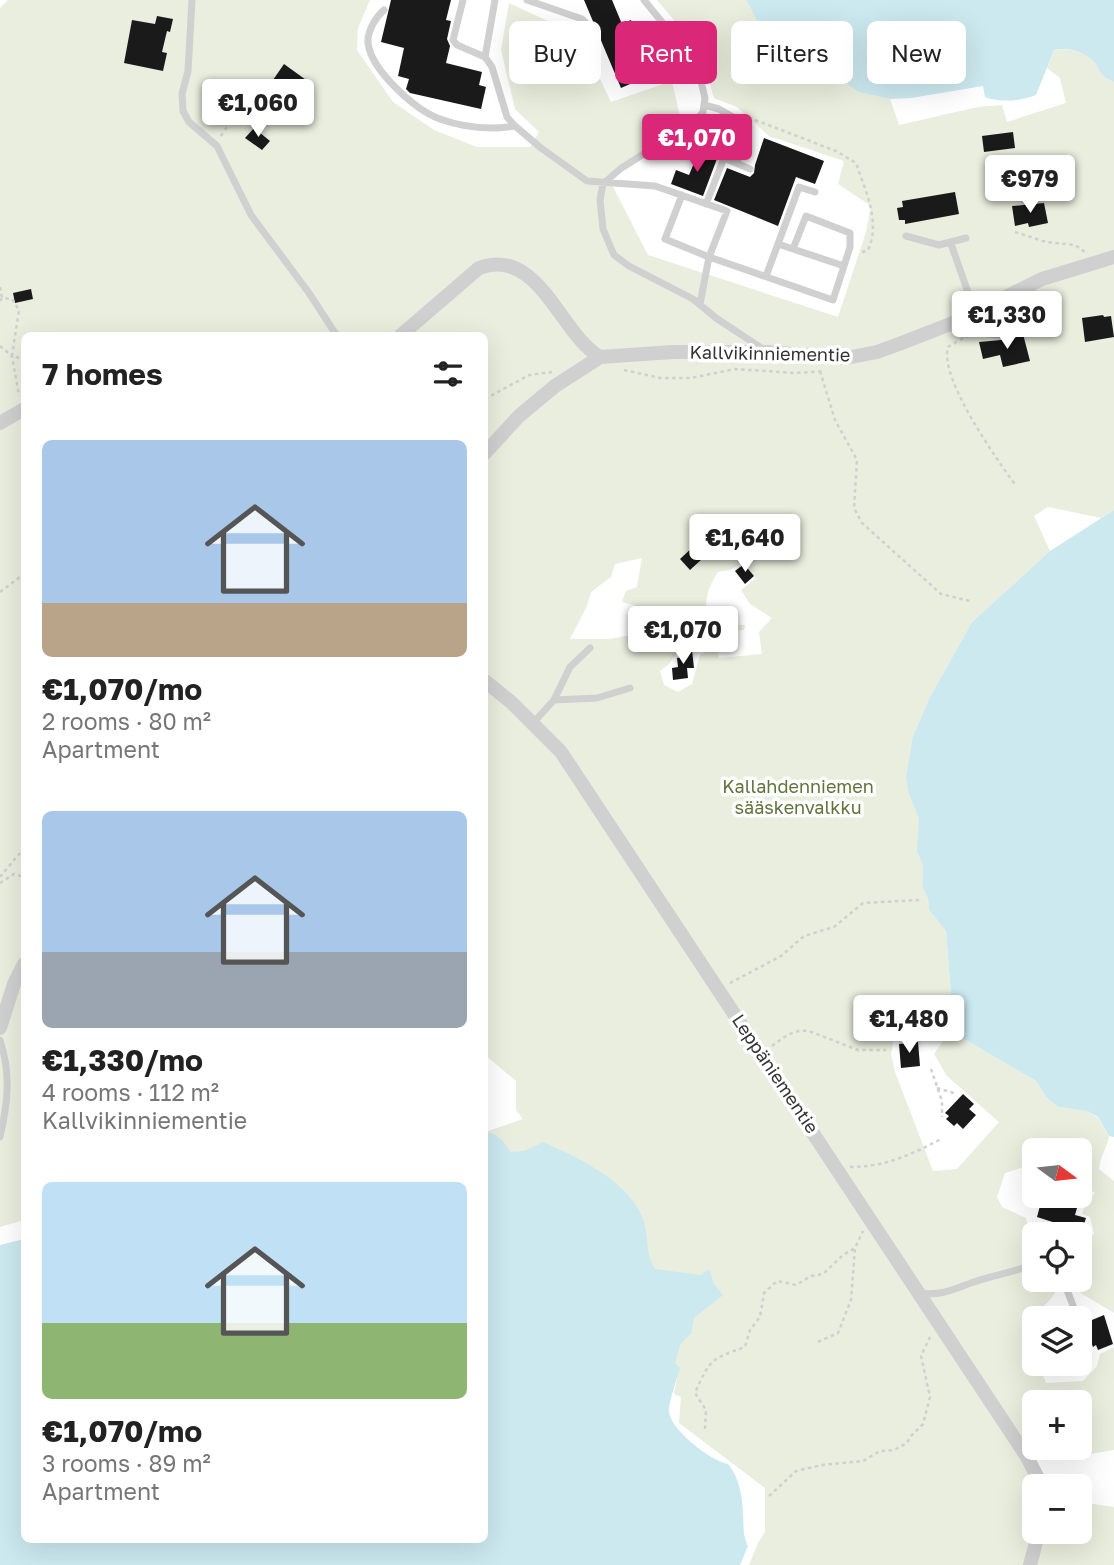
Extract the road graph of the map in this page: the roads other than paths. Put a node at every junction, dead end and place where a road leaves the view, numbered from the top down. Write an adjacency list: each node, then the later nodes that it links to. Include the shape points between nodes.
1 (192, 0): 28 (lane, via 183,111 217,146 251,215)
2 (463, 0): 8 (lane, via 453,40)
3 (495, 0): 8 (lane)
4 (527, 0): 7 (lane)
5 (644, 0): 9 (lane, via 697,65)
6 (384, 10): 10 (lane, via 375,18 368,41 372,55 395,88 415,106 470,128)
7 (584, 21)
8 (485, 57): 10 (lane, via 507,117)
9 (704, 105): 11 (lane, via 733,117); 13 (lane, via 686,131 628,163)
10 (515, 126): 13 (lane, via 587,181)
11 (737, 163): 12 (lane); 16 (lane, via 724,158)
12 (750, 169)
13 (603, 184): 15 (lane, via 655,186); 26 (lane, via 603,229 614,255)
14 (815, 192): 19 (lane, via 799,187)
15 (682, 195): 16 (lane); 22 (lane, via 665,239)
16 (706, 204): 22 (lane, via 727,211)
17 (906, 236): 20 (lane)
18 (966, 239): 20 (lane)
19 (778, 244): 21 (lane); 25 (lane)
20 (951, 244): 27 (lane)
21 (793, 249): 24 (lane); 24 (lane, via 806,216 850,233)
22 (709, 257): 25 (lane); 26 (lane)
23 (1114, 257): 27 (street, Kallvikinniementie, via 1042,279)
24 (844, 266): 25 (lane, via 833,300)
25 (766, 276)
26 (700, 304): 31 (lane)
27 (971, 313): 30 (lane, via 979,332); 31 (street, Kallvikinniementie, via 877,352 846,358)
28 (334, 332)
29 (405, 332): 32 (street, via 479,268 505,264 531,280 589,351)
30 (1011, 333)
31 (767, 352): 32 (street, Kallvikinniementie)
32 (600, 357): 35 (street, Kallvikinniementie, via 555,386)
33 (21, 411): 34 (street)
34 (0, 423)
35 (488, 450)
36 (590, 648): 39 (lane, via 570,667)
37 (488, 683): 40 (street, Leppäniementie)
38 (630, 688): 39 (lane, via 597,698)
39 (554, 700): 40 (lane)
40 (533, 724): 46 (street, Leppäniementie, via 561,752)
41 (21, 970): 42 (street)
42 (0, 1028)
43 (0, 1040): 44 (lane, via 7,1061 8,1104)
44 (0, 1137)
45 (1022, 1268): 46 (lane, via 954,1291)
46 (919, 1293): 47 (street, Leppäniementie)
47 (1037, 1474)
48 (1036, 1544): 49 (street)
49 (1030, 1565)

